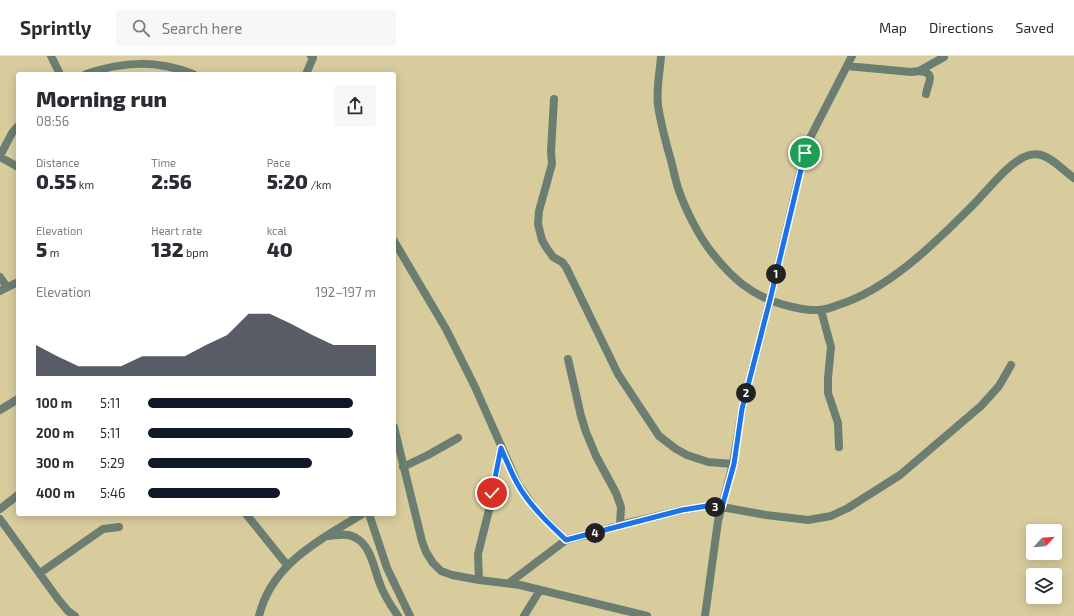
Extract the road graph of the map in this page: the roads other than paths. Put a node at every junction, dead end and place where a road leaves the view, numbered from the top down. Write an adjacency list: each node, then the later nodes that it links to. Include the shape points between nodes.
1 (51, 56): 8 (street)
2 (661, 56): 22 (street, via 658,105 678,190 704,241 722,265 741,284)
3 (851, 56): 6 (street)
4 (313, 57): 11 (street)
5 (944, 57): 7 (street)
6 (847, 66): 7 (street); 22 (street, via 814,129 805,153)
7 (919, 71): 12 (street, via 929,74 930,77)
8 (59, 72)
9 (92, 72): 10 (street, via 106,67 132,64 163,65)
10 (187, 72)
11 (308, 72)
12 (926, 94)
13 (554, 98): 32 (street, via 552,164 539,211 538,224 542,240 553,257 566,267 618,374 659,436 687,455 708,462)
14 (16, 128): 15 (street)
15 (0, 157): 16 (street)
16 (16, 166)
17 (1074, 178): 23 (street, via 1044,155 1035,154 1021,158 969,210 896,274 869,293)
18 (396, 244): 31 (street, via 446,329)
19 (0, 277): 21 (street)
20 (16, 283): 21 (street)
21 (3, 289)
22 (770, 300): 23 (street, via 804,310); 32 (street, via 742,409)
23 (821, 310): 30 (street, via 831,347 828,392 838,423)
24 (568, 359): 42 (street, via 586,432 621,507)
25 (1011, 365): 35 (street, via 999,386 962,423 900,475 848,508 825,518 808,520)
26 (16, 400): 27 (street)
27 (0, 410)
28 (396, 435): 33 (street)
29 (458, 438): 33 (street)
30 (839, 447)
31 (501, 448): 46 (street, via 527,498); 49 (street, via 478,554)
32 (734, 464): 35 (street)
33 (404, 467): 49 (street, via 422,541 433,563 441,571)
34 (16, 497): 36 (street)
35 (722, 507): 42 (street, via 695,508); 58 (street)
36 (0, 509)
37 (248, 516): 47 (street)
38 (349, 516): 43 (street)
39 (359, 516): 43 (street)
40 (370, 516): 55 (street, via 387,568)
41 (0, 519): 48 (street)
42 (620, 525): 46 (street)
43 (344, 526): 45 (street)
44 (119, 527): 48 (street, via 103,529)
45 (326, 536): 47 (street); 54 (street, via 355,537 364,544 380,585)
46 (566, 540): 50 (street)
47 (287, 566): 53 (street, via 268,592)
48 (40, 572): 52 (street, via 58,599)
49 (479, 580): 50 (street)
50 (509, 583): 51 (street)
51 (540, 590): 56 (street); 57 (street)
52 (75, 616)
53 (259, 616)
54 (398, 616)
55 (410, 616)
56 (524, 616)
57 (647, 616)
58 (705, 616)

